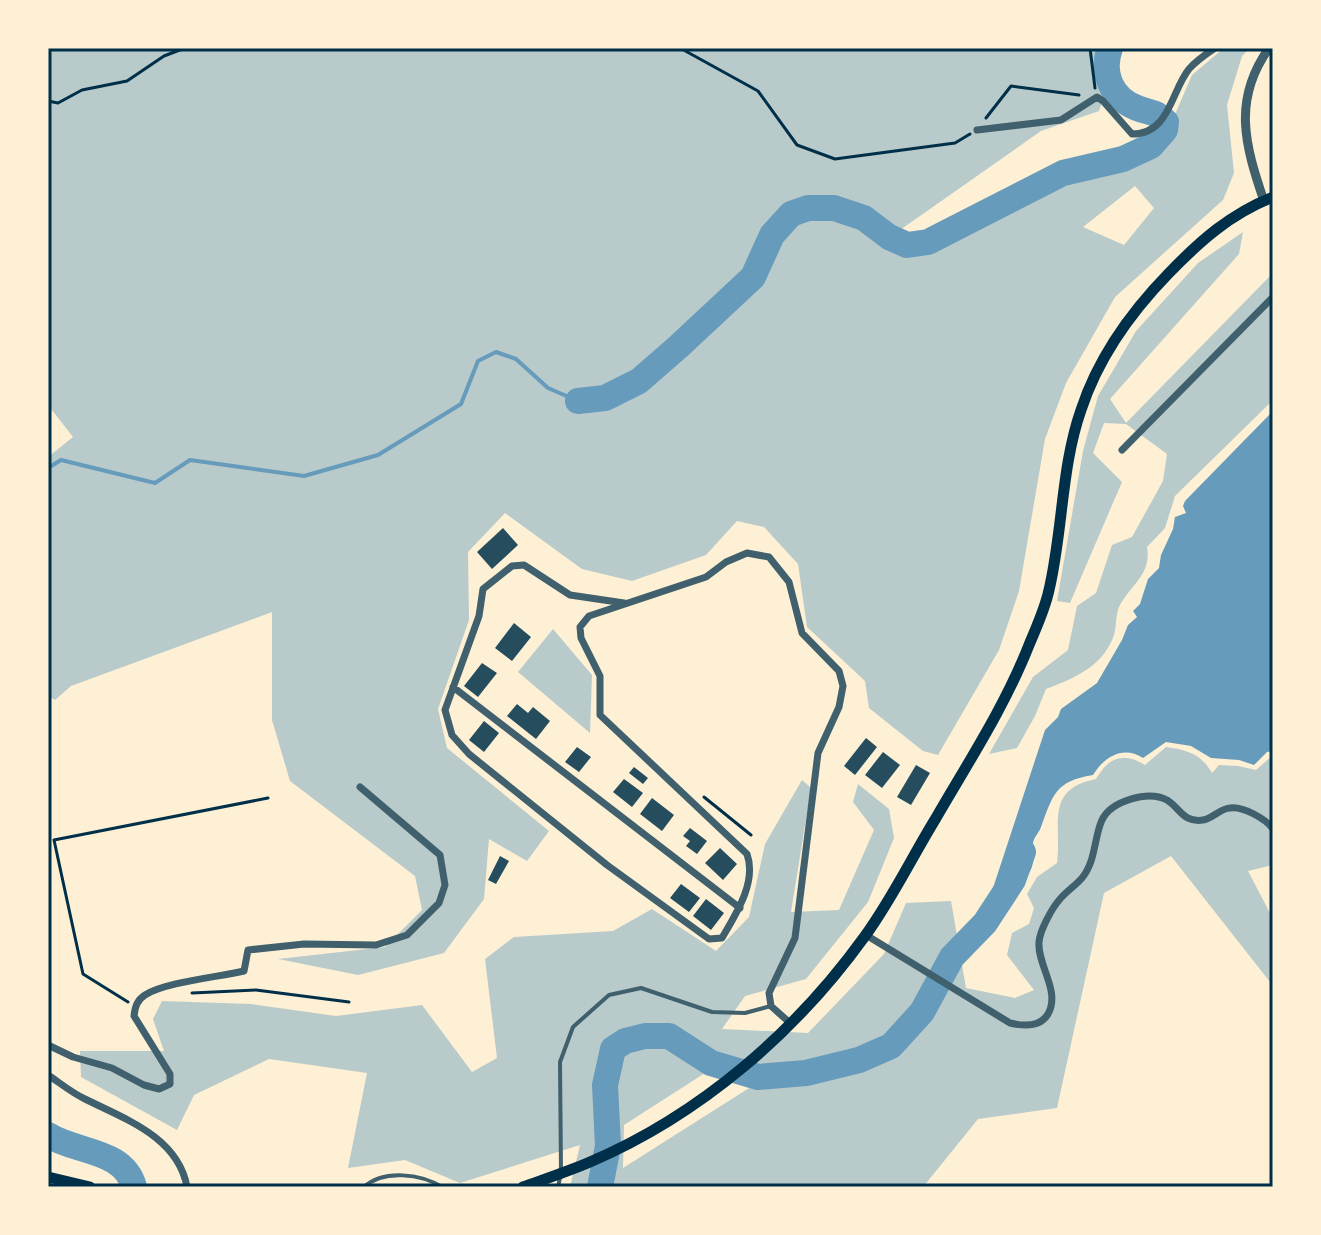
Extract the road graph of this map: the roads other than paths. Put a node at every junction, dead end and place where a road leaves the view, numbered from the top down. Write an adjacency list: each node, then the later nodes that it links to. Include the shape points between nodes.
1 (1215, 48): 3 (street, via 1187,71 1169,111 1140,134 1132,134 1097,97 1061,120)
2 (1269, 48): 4 (street, via 1245,100 1249,156)
3 (977, 130)
4 (1268, 199): 12 (main road, via 1240,211 1183,258 1119,333 1095,375 1080,411 1049,592 1029,646 1002,705)
5 (1273, 297): 6 (street)
6 (1122, 450)
7 (624, 603): 8 (street, via 570,595 524,565 512,566 483,589 479,616); 11 (street, via 589,616 580,627 600,676 600,715 747,854 751,867); 13 (street, via 706,577 747,553 769,557 789,582 802,633 839,671 839,707 818,753 795,938 769,993)
8 (453, 687): 11 (street); 11 (street, via 445,710 452,735 607,865 709,939 722,938)
9 (360, 787): 15 (street, via 440,855 445,885 439,903 407,935 376,945 248,950 244,971 144,995 134,1016 170,1074 170,1084 159,1089)
10 (1273, 829): 12 (street, via 1230,807 1203,820 1184,817 1167,800 1153,797 1129,799 1109,810 1084,876 1058,900 1039,939 1051,991 1048,1014 1038,1024 1010,1023)
11 (740, 908)
12 (866, 935): 14 (main road)
13 (771, 1006): 14 (street); 17 (lane, via 745,1013 712,1012 641,988 609,995 573,1027 560,1062)
14 (790, 1023): 17 (main road, via 757,1057 656,1128)
15 (48, 1045)
16 (48, 1075): 20 (street, via 135,1122 167,1147)
17 (561, 1173): 23 (main road); 24 (lane)
18 (48, 1177): 19 (main road)
19 (90, 1187)
20 (187, 1187)
21 (364, 1187): 22 (lane, via 372,1180 407,1175)
22 (442, 1187)
23 (523, 1187)
24 (558, 1187)

